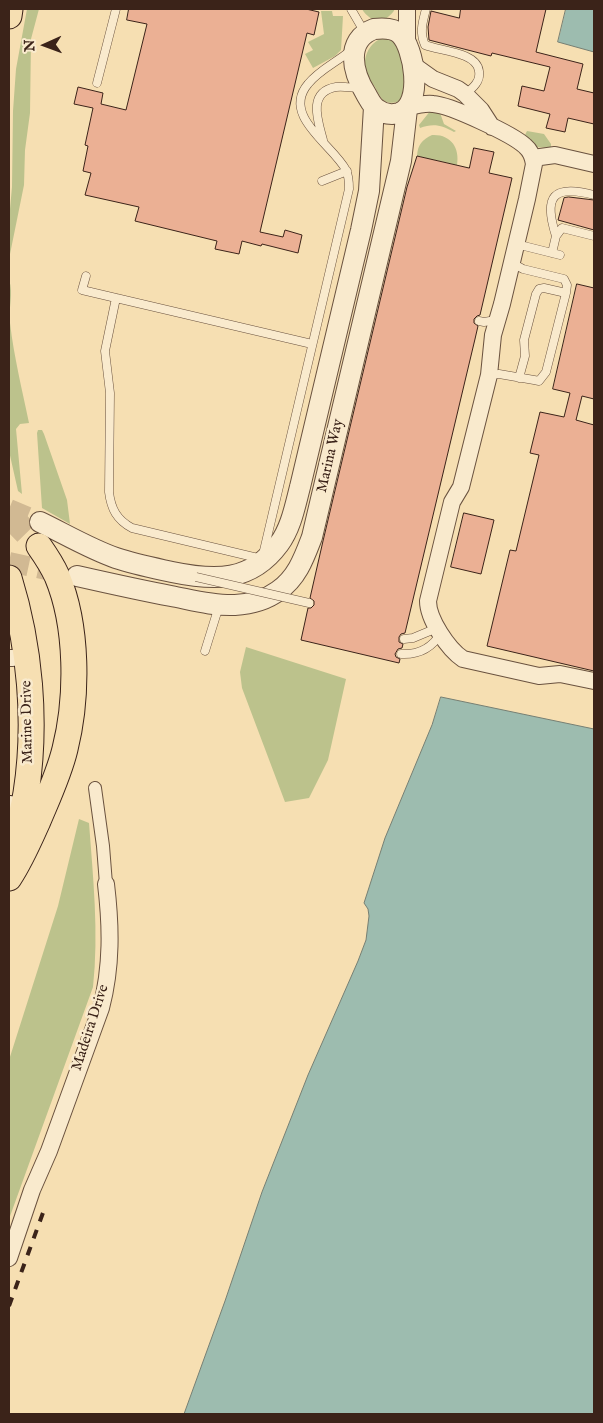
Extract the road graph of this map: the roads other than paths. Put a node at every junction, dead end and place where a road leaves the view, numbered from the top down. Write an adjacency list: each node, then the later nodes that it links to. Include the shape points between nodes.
1 (10, 9): 7 (main road)
2 (116, 9): 10 (lane)
3 (351, 9): 8 (lane)
4 (401, 9): 8 (street)
5 (407, 9): 9 (street)
6 (426, 9): 12 (lane, via 422,26 425,45 467,56 478,67 478,81)
7 (9, 16)
8 (368, 36): 9 (street, via 398,32); 11 (street, via 354,67); 16 (lane, via 312,79 302,95 300,102 304,118)
9 (409, 55): 12 (street, via 432,79); 14 (street, via 414,90)
10 (97, 83)
11 (362, 88): 13 (street); 16 (lane, via 332,88 319,99 316,111)
12 (465, 94): 15 (street)
13 (374, 107): 14 (street, via 390,114); 36 (street, Marina Way, bridge, via 369,191 288,528 279,544 254,568 235,575)
14 (408, 108): 15 (street, via 434,104 445,106); 39 (street, Marina Way, via 401,162 312,537 302,562 286,585 259,601)
15 (492, 127): 17 (street, via 525,146)
16 (324, 142): 19 (lane)
17 (533, 158): 18 (street, via 555,155); 24 (street)
18 (594, 164)
19 (347, 171): 20 (lane); 31 (lane, via 348,192)
20 (322, 181)
21 (594, 195): 22 (lane, via 565,190 557,194 550,217)
22 (556, 236): 23 (lane, via 560,229 565,228); 24 (lane, via 556,254)
23 (594, 236)
24 (517, 242): 25 (street)
25 (512, 263): 27 (lane, via 564,279); 29 (street)
26 (86, 276): 28 (lane, via 82,290)
27 (566, 293): 33 (lane, via 546,372 539,380); 33 (lane, via 544,288 536,294 524,340 525,356)
28 (116, 298): 31 (lane); 31 (lane, via 105,351 110,393 109,492 114,513 132,528 262,559)
29 (496, 320): 30 (lane); 32 (street)
30 (479, 321)
31 (312, 344)
32 (489, 375): 33 (lane); 40 (street, via 461,487 452,502 428,601 429,612)
33 (519, 378)
34 (40, 534): 36 (street, Marina Way, via 69,536 116,558); 50 (main road, via 68,615 73,662 72,708 59,770 19,864)
35 (77, 576): 39 (street, Marina Way)
36 (196, 577): 38 (lane, bridge)
37 (9, 578): 49 (main road, Marine Drive, via 23,635 30,693 30,763)
38 (309, 603)
39 (219, 604): 43 (lane)
40 (440, 631): 42 (lane); 44 (lane, via 435,643 426,649 410,655); 46 (street, via 453,651 470,661 539,676 560,674)
41 (9, 633): 45 (main road, Marine Drive)
42 (404, 639)
43 (205, 651)
44 (401, 654)
45 (11, 658): 48 (main road, Marine Drive, via 17,741)
46 (594, 681)
47 (95, 788): 51 (street, Madeira Drive)
48 (9, 808)
49 (9, 866)
50 (9, 878)
51 (106, 884): 52 (street, Madeira Drive, via 110,961 106,990)
52 (9, 1258)

